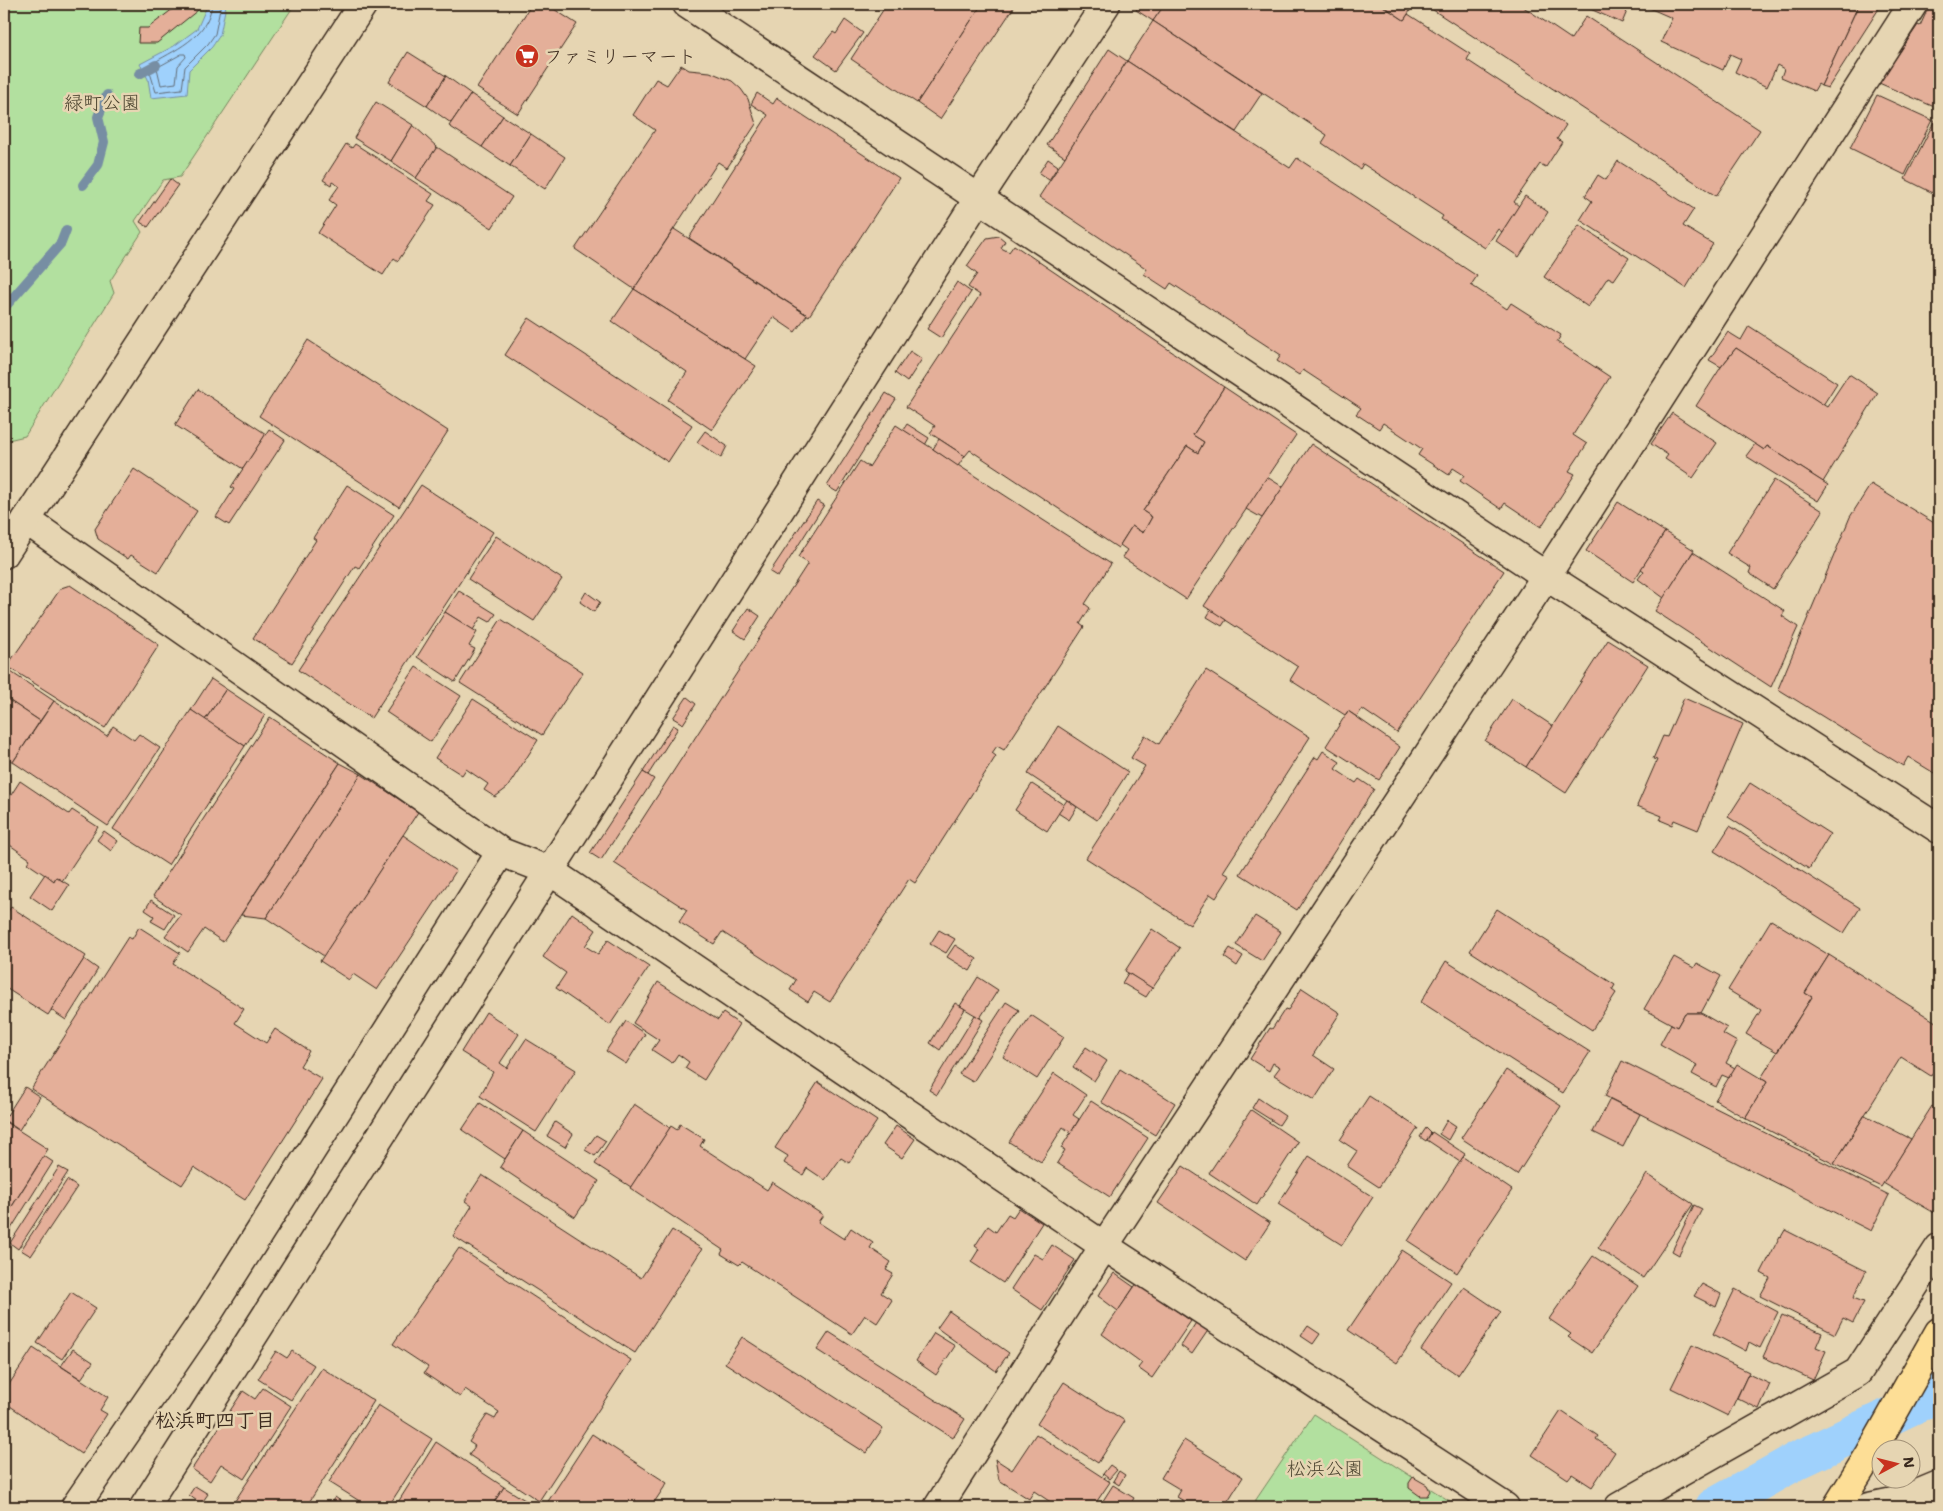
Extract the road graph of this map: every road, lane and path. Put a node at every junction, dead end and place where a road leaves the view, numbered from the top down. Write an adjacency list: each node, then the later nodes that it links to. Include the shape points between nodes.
1 (363, 4): 6 (street)
2 (687, 4): 5 (street)
3 (1106, 4): 5 (street)
4 (1912, 4): 8 (street)
5 (978, 199): 8 (street); 11 (street)
6 (26, 520): 7 (street); 10 (street)
7 (4, 554)
8 (1546, 576): 9 (street); 12 (street)
9 (1939, 829)
10 (501, 852): 11 (street); 16 (street, via 209,1312)
11 (550, 871): 12 (street); 17 (street)
12 (1104, 1246): 18 (street); 19 (street)
13 (1939, 1248): 20 (street, via 1858,1372)
14 (1939, 1332): 21 (main road)
15 (1939, 1485): 22 (street, via 1903,1500)
16 (75, 1507)
17 (144, 1507)
18 (938, 1507)
19 (1505, 1507)
20 (1619, 1507)
21 (1837, 1507)
22 (1869, 1507)

